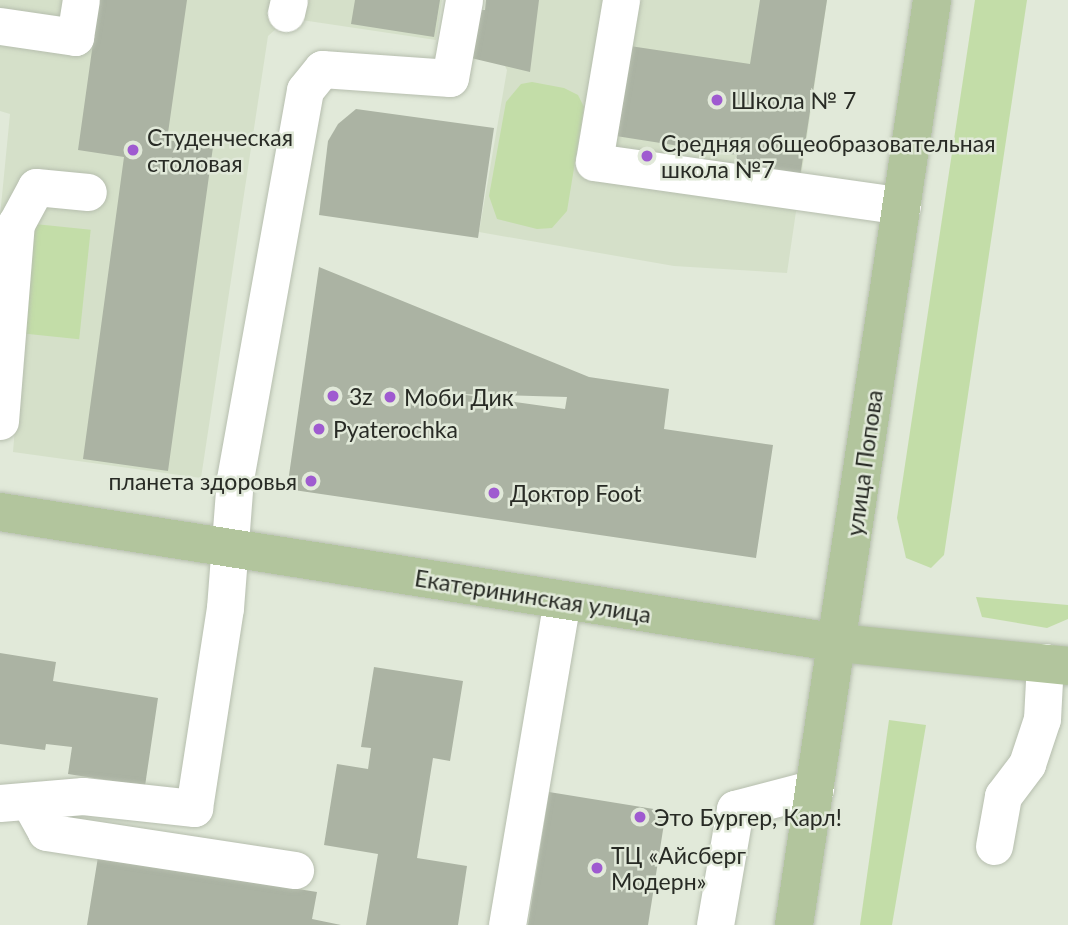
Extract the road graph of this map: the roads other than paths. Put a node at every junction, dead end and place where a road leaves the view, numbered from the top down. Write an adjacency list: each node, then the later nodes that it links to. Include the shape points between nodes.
1 (81, 0): 5 (lane, via 75,37)
2 (464, 0): 11 (lane, via 450,78 321,69 305,90)
3 (621, 0): 7 (lane, via 594,162)
4 (932, 0): 7 (main road, улица Попова)
5 (0, 26)
6 (88, 192): 8 (lane, via 36,187)
7 (902, 205): 13 (main road, улица Попова)
8 (8, 225): 9 (lane)
9 (0, 421)
10 (0, 512): 11 (main road, Екатерининская улица)
11 (227, 547): 12 (main road, Екатерининская улица); 16 (lane, via 225,608 194,808 83,796)
12 (562, 601): 13 (main road, Екатерининская улица); 19 (lane)
13 (839, 643): 14 (main road, Екатерининская улица); 15 (main road, улица Попова)
14 (1056, 664): 17 (lane, via 1027,764 1003,796)
15 (815, 788): 20 (lane, via 735,809); 21 (main road, улица Попова)
16 (14, 802): 18 (lane, via 47,832)
17 (994, 846)
18 (295, 870)
19 (507, 925)
20 (715, 925)
21 (794, 925)

